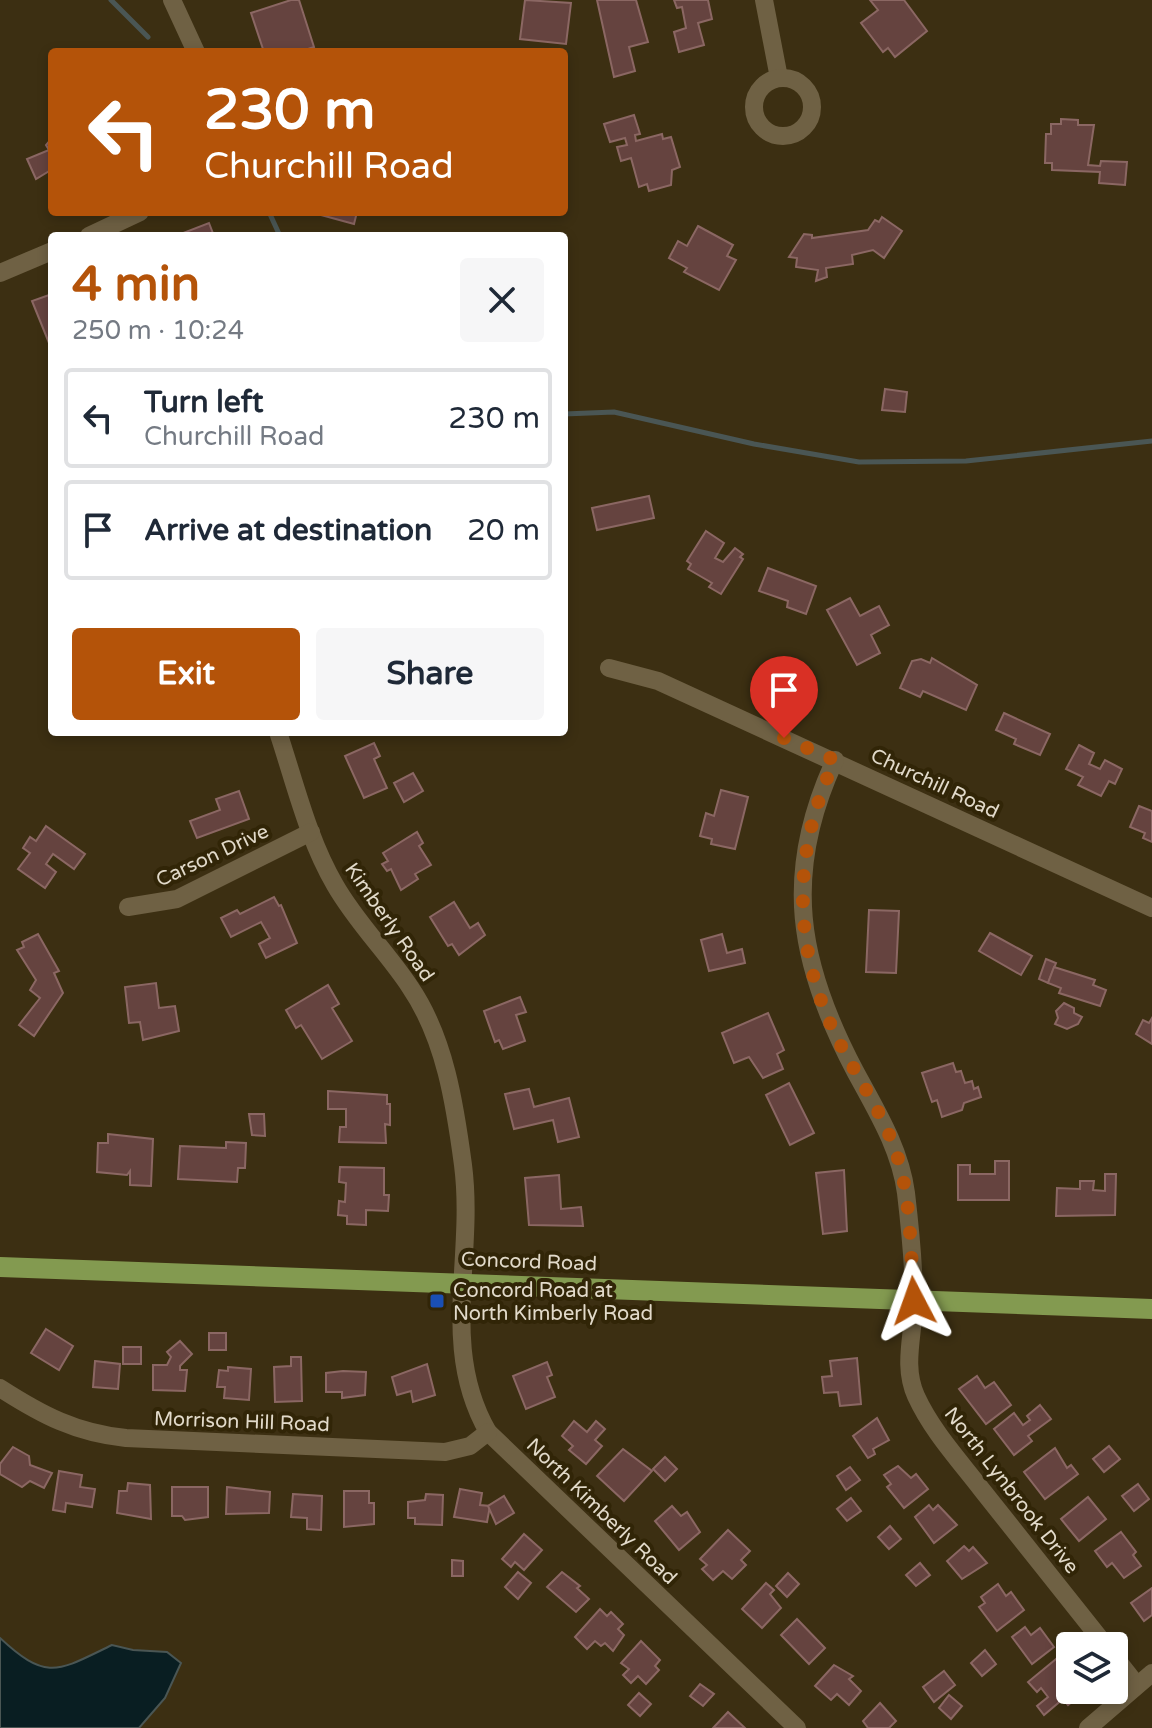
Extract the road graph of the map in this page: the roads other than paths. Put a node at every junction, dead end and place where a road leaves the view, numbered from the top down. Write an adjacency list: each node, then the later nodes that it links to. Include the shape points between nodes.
1 (172, 0): 3 (street)
2 (764, 0): 4 (street)
3 (194, 48)
4 (779, 78)
5 (133, 216): 6 (street)
6 (105, 232)
7 (48, 253): 8 (street)
8 (0, 273)
9 (609, 668): 11 (street, Churchill Road, via 658,681)
10 (279, 736): 12 (street, Kimberly Road)
11 (835, 760): 14 (street, Churchill Road); 17 (street, North Lynbrook Drive, via 812,816 804,853 802,924 820,997 901,1168)
12 (311, 832): 13 (street, Carson Drive, via 177,899); 16 (street, Kimberly Road, via 334,884 412,990 443,1059 464,1170)
13 (128, 907)
14 (1152, 908)
15 (0, 1267): 16 (main road, Concord Road)
16 (462, 1282): 17 (main road, Concord Road); 20 (street, North Kimberly Road, via 466,1383)
17 (914, 1301): 18 (main road, Concord Road); 21 (street, North Lynbrook Drive, via 908,1360 923,1409)
18 (1152, 1309)
19 (0, 1388): 20 (street, Morrison Hill Road, via 74,1429 126,1438 445,1452 470,1446)
20 (488, 1432): 24 (street, North Kimberly Road)
21 (1095, 1632)
22 (1128, 1667): 23 (street)
23 (1144, 1679): 25 (street)
24 (797, 1728)
25 (1088, 1728)

